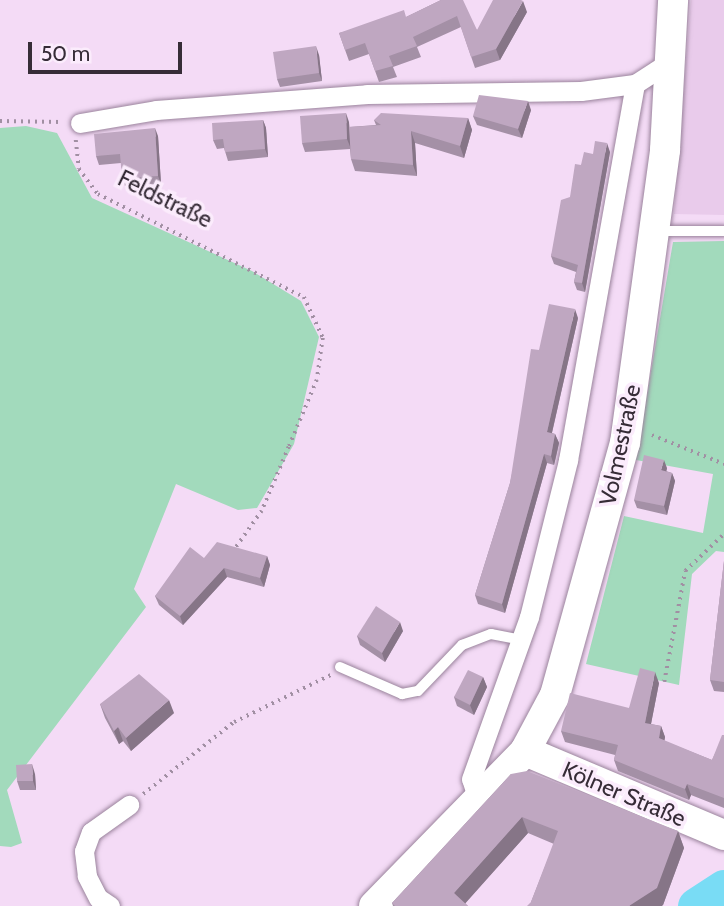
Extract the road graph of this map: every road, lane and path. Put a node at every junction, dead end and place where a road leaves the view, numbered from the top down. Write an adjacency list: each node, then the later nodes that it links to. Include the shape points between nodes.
1 (673, 0): 2 (main road, Volmestraße)
2 (672, 60): 3 (street); 6 (main road, Volmestraße)
3 (635, 84): 5 (street, via 580,91 367,94 156,110); 12 (street, Volmestraße, via 602,297)
4 (0, 121): 5 (path)
5 (79, 123): 11 (path, Feldstraße, via 79,169 98,194 304,297 323,338 317,380 294,436 262,511)
6 (656, 231): 7 (lane); 8 (main road, Volmestraße)
7 (724, 231)
8 (627, 425): 9 (path); 15 (main road, Volmestraße, via 555,695)
9 (724, 464)
10 (724, 534): 14 (path, via 685,571)
11 (235, 549)
12 (521, 640): 13 (lane, via 491,634 462,645 418,691 402,694); 16 (street, Volmestraße, via 471,779)
13 (340, 667): 17 (path, via 234,722)
14 (664, 682)
15 (524, 751): 16 (main road, Volmestraße); 18 (main road, Kölner Straße)
16 (478, 800): 20 (main road, Volmestraße)
17 (129, 805): 19 (street, via 91,832 84,851 87,876 98,898)
18 (724, 835)
19 (110, 906)
20 (374, 906)

